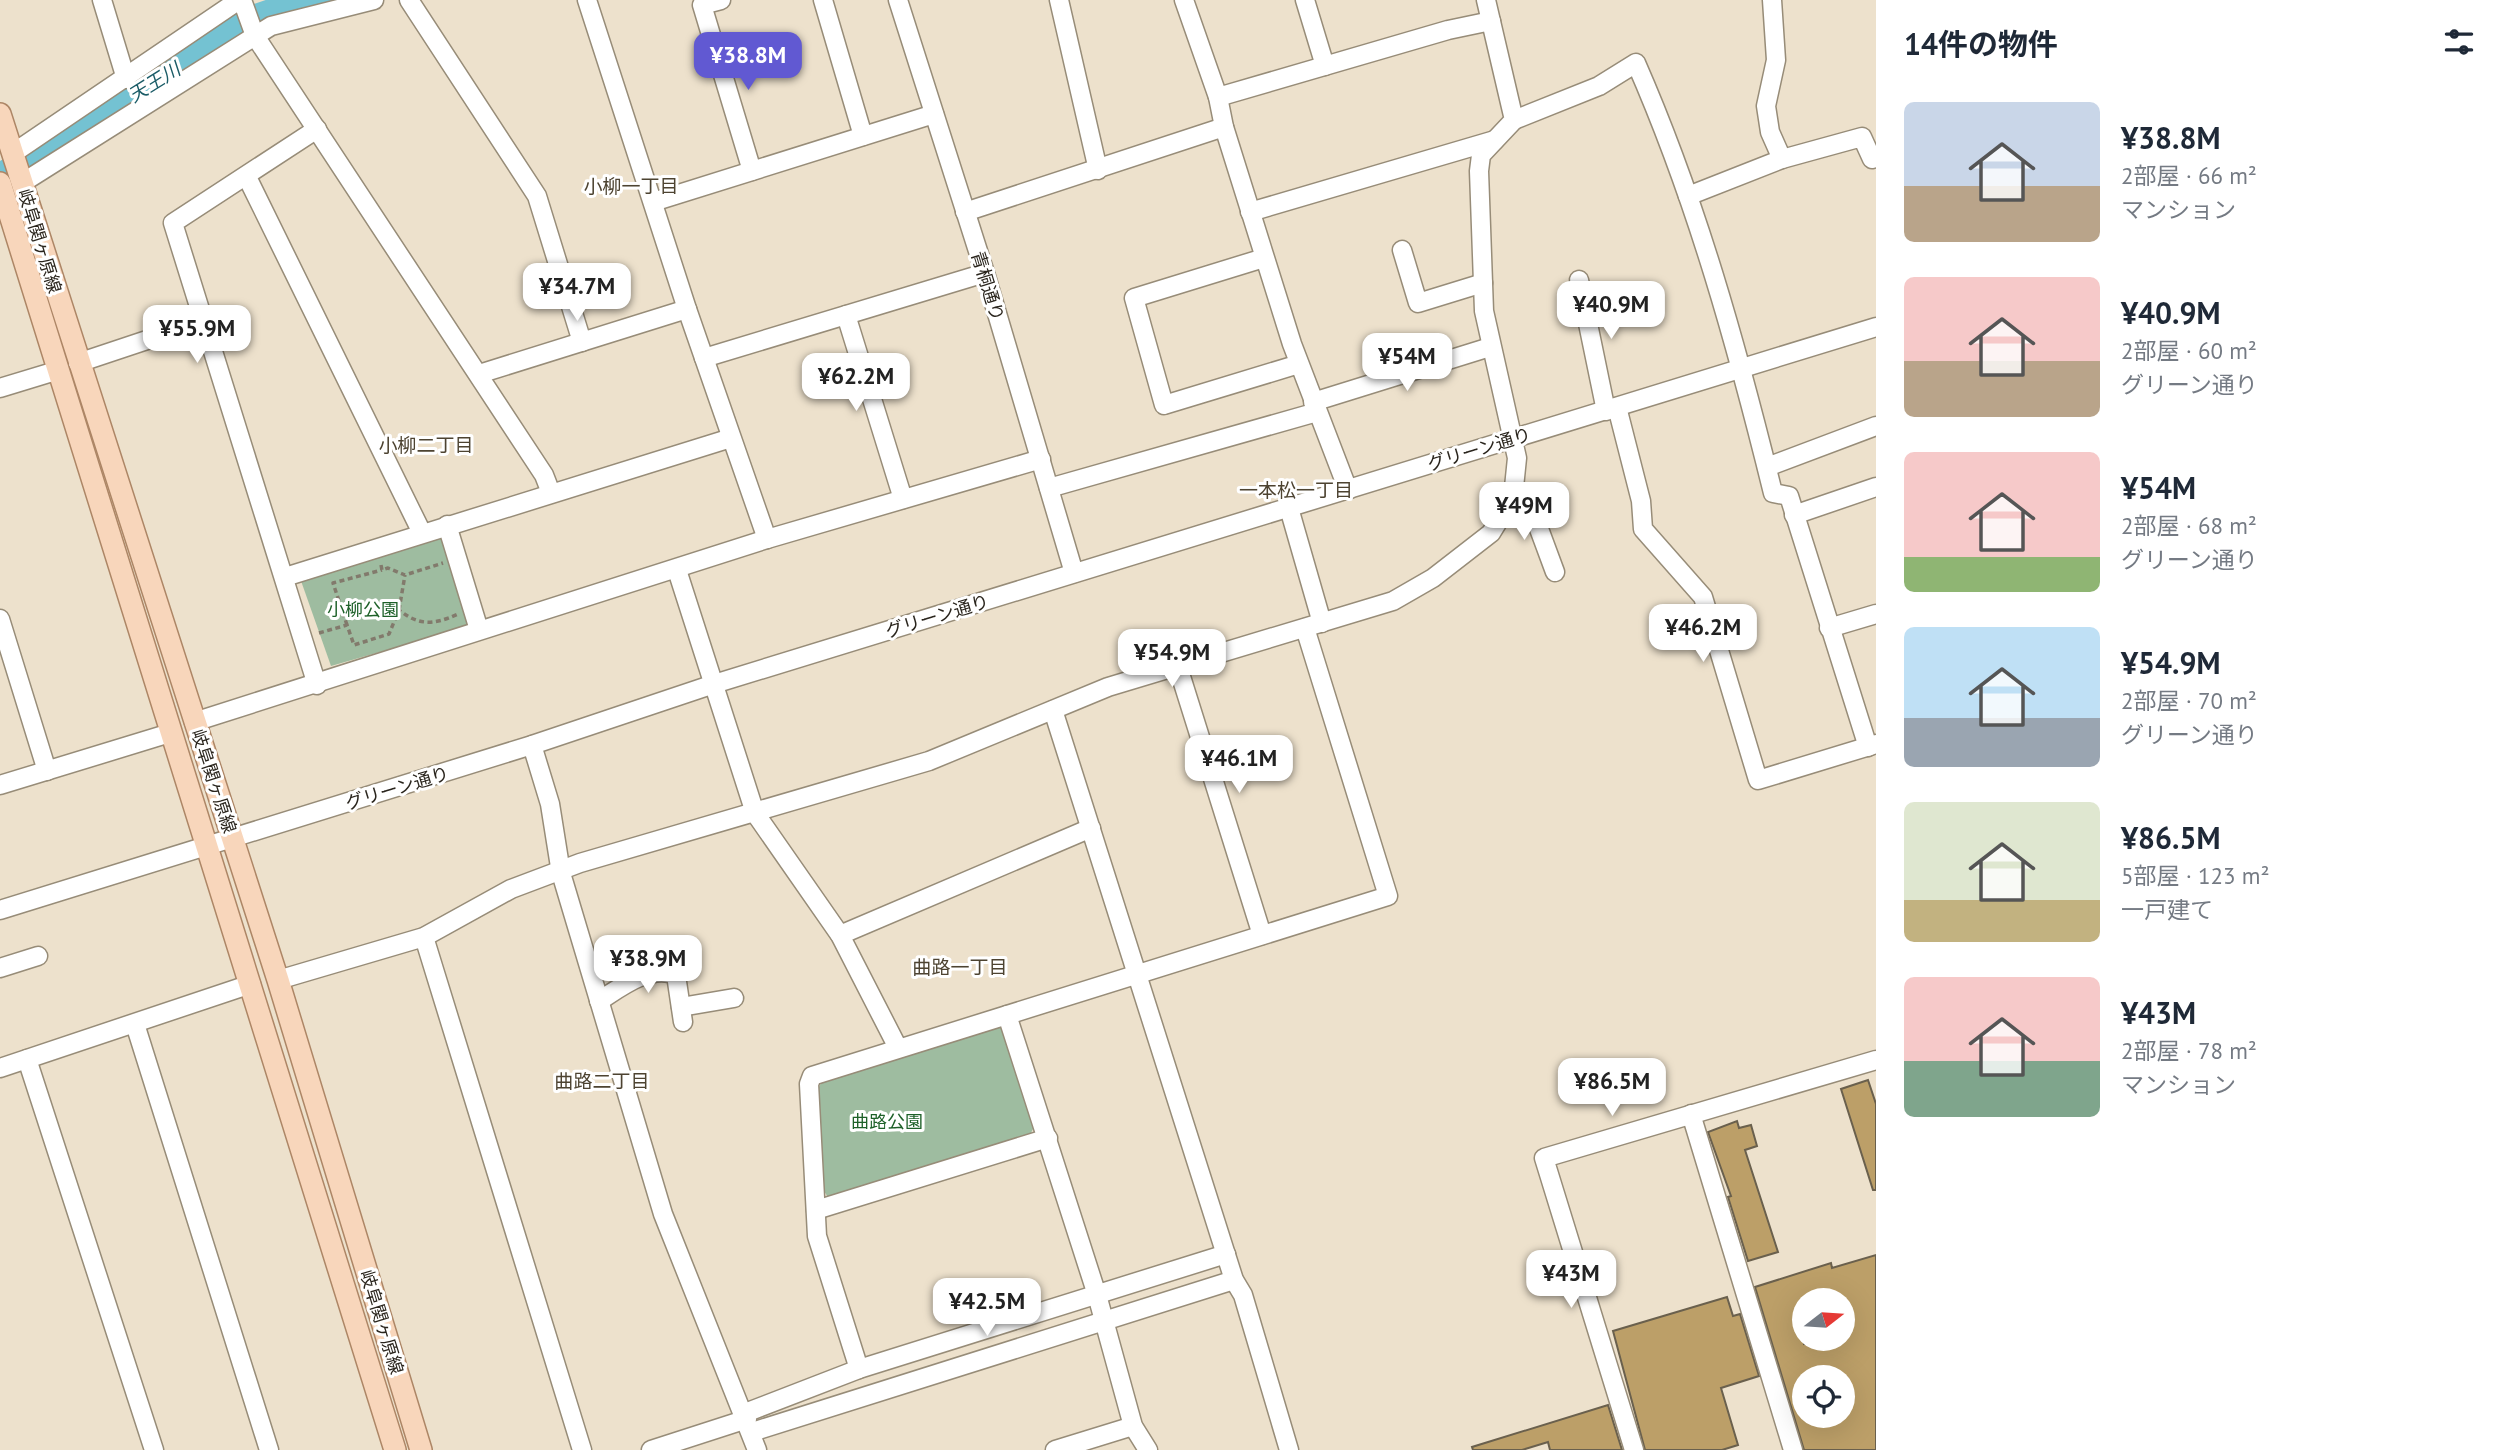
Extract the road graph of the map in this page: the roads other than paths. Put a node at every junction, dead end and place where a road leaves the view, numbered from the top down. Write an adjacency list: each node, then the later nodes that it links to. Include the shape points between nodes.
1 (102, 0): 17 (street)
2 (240, 0): 15 (street); 17 (street)
3 (374, 0): 15 (street, via 271,26)
4 (410, 0): 46 (street, via 537,196)
5 (587, 0): 34 (street)
6 (721, 0): 30 (street, via 702,5)
7 (823, 0): 24 (street)
8 (898, 0): 20 (street, 青桐通り)
9 (1059, 0): 29 (street)
10 (1184, 0): 18 (street)
11 (1305, 0): 16 (street)
12 (1486, 0): 14 (street)
13 (1772, 0): 28 (street, via 1776,60 1766,106 1770,132)
14 (1491, 21): 16 (street); 21 (street)
15 (256, 36): 23 (street); 32 (street)
16 (1325, 66): 18 (street)
17 (126, 79): 26 (street)
18 (1218, 97): 22 (street)
19 (0, 114): 26 (main road, 岐阜関ヶ原線)
20 (934, 114): 24 (street); 35 (street, 青桐通り)
21 (1514, 120): 25 (street); 33 (street, via 1599,86 1636,63)
22 (1224, 127): 29 (street); 36 (street)
23 (317, 129): 31 (street); 52 (street)
24 (863, 136): 30 (street)
25 (1499, 139): 36 (street); 41 (street, via 1481,155 1479,171)
26 (13, 156): 32 (main road, 岐阜関ヶ原線)
27 (1876, 158): 28 (street, via 1872,159 1862,137)
28 (1782, 159): 33 (street)
29 (1098, 170): 35 (street)
30 (752, 171): 34 (street)
31 (247, 177): 44 (street, via 173,223); 70 (street)
32 (8, 187): 50 (main road, 岐阜関ヶ原線)
33 (1688, 196): 51 (street)
34 (653, 202): 42 (street)
35 (965, 212): 39 (street, 青桐通り)
36 (1250, 212): 38 (street)
37 (1402, 250): 41 (street, via 1418,303)
38 (1264, 258): 49 (street); 49 (street, via 1134,298 1164,405)
39 (985, 273): 43 (street); 59 (street, 青桐通り)
40 (1578, 280): 55 (street)
41 (1483, 283): 47 (street)
42 (687, 309): 46 (street); 48 (street)
43 (846, 315): 48 (street); 66 (street)
44 (204, 321): 50 (street); 75 (street)
45 (1876, 327): 51 (street, グリーン通り)
46 (582, 342): 52 (street)
47 (1490, 347): 54 (street); 58 (street)
48 (704, 358): 57 (street)
49 (1299, 364): 54 (street)
50 (69, 367): 53 (street); 86 (main road, 岐阜関ヶ原線); 87 (main road, 岐阜関ヶ原線)
51 (1741, 367): 55 (street, グリーン通り); 60 (street)
52 (479, 374): 65 (street)
53 (0, 388)
54 (1315, 407): 62 (street); 63 (street)
55 (1612, 409): 58 (street, グリーン通り); 88 (street, via 1641,500 1643,529 1703,597 1758,780)
56 (1876, 426): 60 (street)
57 (731, 438): 65 (street); 71 (street)
58 (1513, 439): 63 (street, グリーン通り); 64 (street, via 1517,458)
59 (1041, 459): 62 (street, 青桐通り); 66 (street)
60 (1767, 467): 68 (street, via 1773,493 1788,496)
61 (1876, 487): 68 (street)
62 (1049, 488): 74 (street, 青桐通り)
63 (1348, 490): 67 (street, グリーン通り)
64 (1513, 492): 73 (street, via 1528,499); 78 (street, via 1491,533 1433,578 1392,601)
65 (551, 493): 69 (street)
66 (903, 499): 71 (street)
67 (1289, 508): 74 (street, グリーン通り); 78 (street)
68 (1794, 515): 80 (street)
69 (447, 525): 70 (street); 81 (street)
70 (422, 533): 75 (street)
71 (766, 539): 72 (street)
72 (677, 570): 81 (street); 83 (street)
73 (1555, 572)
74 (1074, 573): 83 (street, グリーン通り)
75 (285, 576): 84 (street)
76 (1876, 614): 80 (street)
77 (0, 619): 90 (street)
78 (1322, 623): 79 (street)
79 (1305, 628): 82 (street); 99 (street, via 1388,896)
80 (1829, 628): 88 (street)
81 (479, 630): 84 (street)
82 (1178, 667): 85 (street, via 1108,687); 99 (street)
83 (714, 684): 89 (street, グリーン通り); 92 (street)
84 (317, 685): 86 (street)
85 (1054, 710): 92 (street, via 929,761); 93 (street)
86 (194, 722): 94 (main road, 岐阜関ヶ原線)
87 (170, 733): 90 (street); 95 (main road, 岐阜関ヶ原線)
88 (1872, 745)
89 (532, 746): 94 (street, グリーン通り); 96 (street, via 550,804)
90 (47, 771): 91 (street)
91 (0, 785)
92 (755, 813): 96 (street, via 580,863); 98 (street)
93 (1091, 828): 98 (street); 103 (street)
94 (233, 840): 95 (street, グリーン通り); 104 (main road, 岐阜関ヶ原線)
95 (208, 848): 97 (street, グリーン通り); 105 (main road, 岐阜関ヶ原線)
96 (561, 873): 100 (street, via 511,889); 107 (street)
97 (0, 911)
98 (839, 935): 110 (street)
99 (1262, 935): 103 (street)
100 (424, 937): 104 (street); 128 (street)
101 (38, 956): 102 (street)
102 (0, 968)
103 (1138, 974): 108 (street); 117 (street)
104 (278, 980): 127 (main road, 岐阜関ヶ原線)
105 (251, 984): 109 (street); 126 (main road, 岐阜関ヶ原線)
106 (734, 998): 107 (street, via 682,1015 676,975 667,971 634,978)
107 (600, 1001): 122 (street, via 663,1214)
108 (1007, 1015): 110 (street); 115 (street)
109 (135, 1024): 111 (street); 125 (street)
110 (898, 1048): 116 (street, via 812,1076)
111 (27, 1059): 113 (street); 124 (street)
112 (1876, 1060): 114 (street)
113 (0, 1068)
114 (1690, 1114): 134 (street, via 1544,1158); 135 (street)
115 (1048, 1138): 116 (street); 119 (street)
116 (816, 1210): 121 (street, via 817,1236)
117 (1226, 1254): 118 (street); 119 (street)
118 (1234, 1280): 120 (street); 133 (street)
119 (1097, 1295): 120 (street); 121 (street)
120 (1104, 1321): 122 (street); 123 (street)
121 (859, 1369): 122 (street)
122 (748, 1421): 129 (street); 130 (street)
123 (1133, 1426): 131 (street); 132 (street)
124 (154, 1450)
125 (269, 1450)
126 (395, 1450)
127 (421, 1450)
128 (582, 1450)
129 (651, 1450)
130 (757, 1450)
131 (1055, 1450)
132 (1148, 1450)
133 (1289, 1450)
134 (1634, 1450)
135 (1793, 1450)

